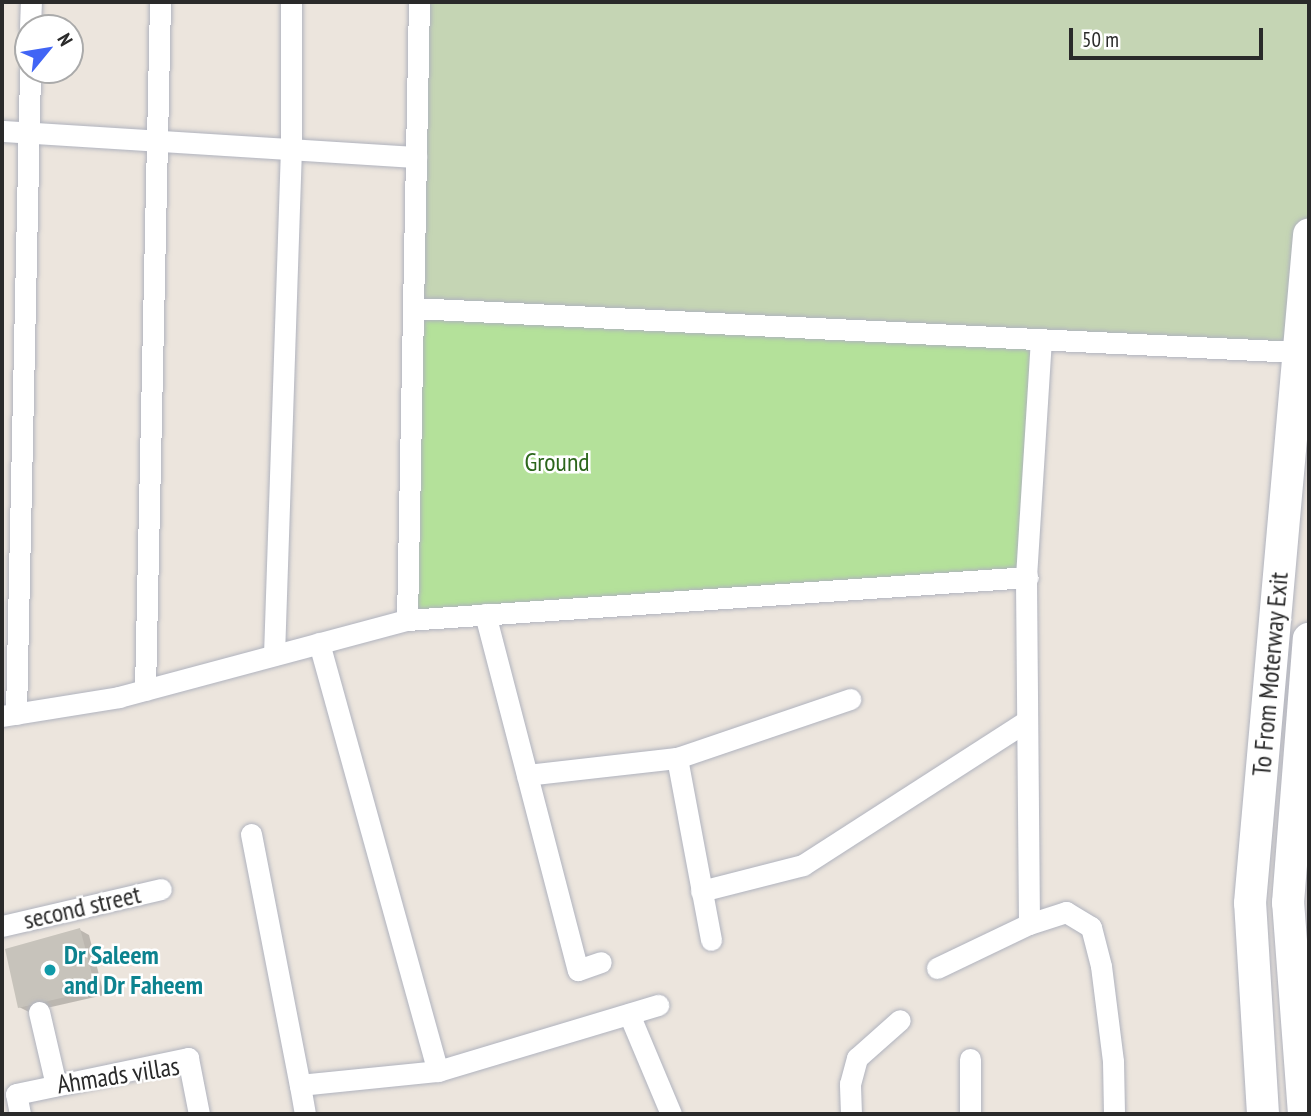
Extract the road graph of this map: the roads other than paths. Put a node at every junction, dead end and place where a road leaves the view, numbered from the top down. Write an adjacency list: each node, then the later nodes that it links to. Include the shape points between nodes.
1 (160, 2): 7 (street)
2 (291, 2): 8 (street)
3 (419, 2): 9 (street)
4 (30, 84): 6 (street)
5 (2, 131): 6 (street)
6 (28, 133): 7 (street); 22 (street)
7 (157, 141): 8 (street); 20 (street)
8 (291, 147): 9 (street); 19 (street)
9 (416, 157): 11 (street)
10 (1309, 235): 13 (main road, To From Moterway Exit)
11 (413, 308): 12 (street); 16 (street)
12 (1041, 340): 13 (street); 14 (street)
13 (1297, 352): 49 (main road, To From Moterway Exit, via 1250,903)
14 (1027, 577): 15 (street); 23 (street)
15 (485, 614): 16 (street); 25 (street)
16 (407, 620): 18 (street)
17 (1309, 639): 50 (main road, To From Moterway Exit, via 1288,903)
18 (319, 643): 19 (street); 39 (street)
19 (274, 655): 20 (street)
20 (145, 690): 22 (street)
21 (850, 699): 24 (street)
22 (9, 715)
23 (1026, 722): 28 (street, via 803,865); 29 (street)
24 (677, 758): 25 (street); 28 (street)
25 (527, 775): 32 (street, via 578,970)
26 (251, 834): 41 (street)
27 (161, 889): 30 (street, second street)
28 (701, 891): 31 (street)
29 (1029, 924): 33 (street); 48 (street, via 1066,912 1091,927 1101,966)
30 (2, 926)
31 (711, 940)
32 (601, 962)
33 (937, 968)
34 (658, 1005): 36 (street)
35 (38, 1012): 40 (street)
36 (629, 1014): 39 (street); 45 (street)
37 (900, 1020): 46 (street, via 857,1058 850,1084)
38 (970, 1059): 47 (street)
39 (438, 1071): 41 (street)
40 (56, 1085): 42 (street, Ahmads villas, via 16,1094); 43 (street, Ahmads villas, via 188,1058)
41 (300, 1085): 44 (street)
42 (20, 1114)
43 (199, 1114)
44 (305, 1114)
45 (671, 1114)
46 (851, 1114)
47 (970, 1114)
48 (1114, 1114)
49 (1263, 1114)
50 (1304, 1114)

